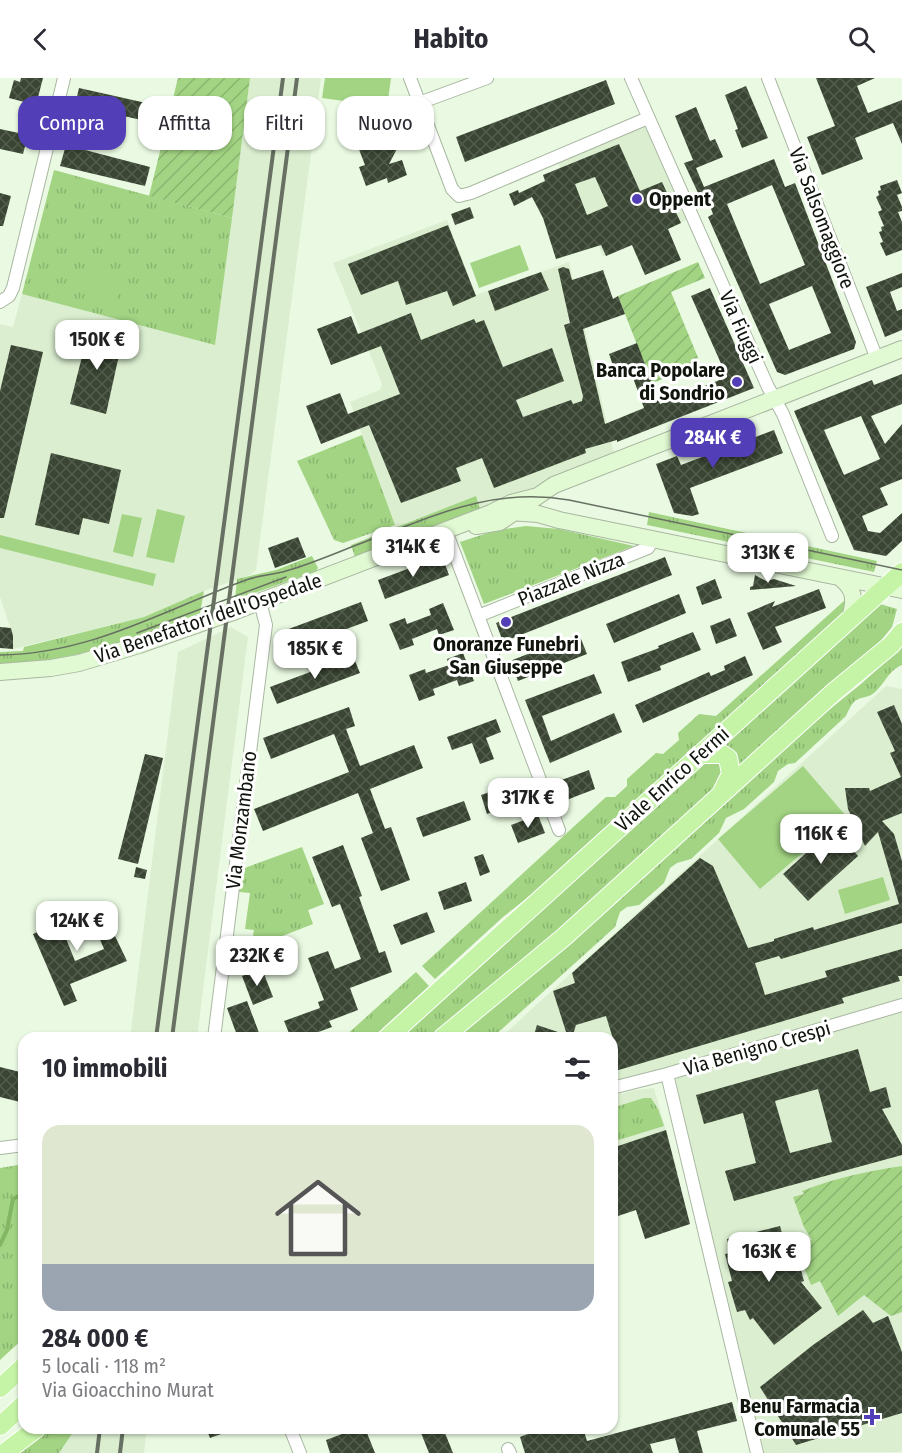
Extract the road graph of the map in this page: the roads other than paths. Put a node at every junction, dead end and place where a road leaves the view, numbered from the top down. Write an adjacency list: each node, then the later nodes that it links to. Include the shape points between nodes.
1 (64, 78): 10 (street, via 13,288)
2 (410, 78): 6 (street)
3 (487, 78): 7 (street)
4 (631, 78): 8 (street, Via Fiuggi)
5 (768, 78): 12 (street, Via Salsomaggiore)
6 (416, 96)
7 (434, 97)
8 (648, 118): 9 (street, via 459,196 452,189); 13 (street, Via Fiuggi)
9 (434, 142)
10 (0, 302)
11 (902, 349): 12 (main road)
12 (877, 359): 13 (main road)
13 (774, 399): 14 (main road); 20 (street, Via Fiuggi)
14 (554, 485): 15 (main road); 18 (main road, via 548,502)
15 (538, 496): 16 (main road); 17 (main road, Via Benefattori dell'Ospedale, via 511,503)
16 (515, 512): 17 (main road, Piazzale Nizza); 18 (main road, Piazzale Nizza)
17 (496, 517): 18 (main road, Piazzale Nizza); 19 (main road, Via Benefattori dell'Ospedale)
18 (559, 520): 21 (main road, Piazzale Nizza)
19 (446, 531): 25 (main road, Via Benefattori dell'Ospedale); 26 (street)
20 (832, 536)
21 (653, 539): 23 (main road); 26 (street, Piazzale Nizza, via 648,548)
22 (902, 572): 24 (main road, Viale Enrico Fermi)
23 (838, 576): 24 (main road); 27 (main road, via 853,592)
24 (893, 588): 27 (main road, Viale Enrico Fermi)
25 (260, 602): 29 (main road, Via Benefattori dell'Ospedale, via 79,663); 35 (street, Via Monzambano, via 266,626)
26 (478, 616): 32 (street)
27 (850, 617): 30 (main road, Viale Enrico Fermi)
28 (902, 632): 31 (main road)
29 (0, 672)
30 (700, 754): 31 (main road, via 722,754 728,758 731,774); 36 (main road, Viale Enrico Fermi)
31 (721, 794): 34 (main road, via 549,950)
32 (559, 830)
33 (898, 1009): 39 (street, Via Benigno Crespi)
34 (464, 1021): 37 (main road); 38 (main road)
35 (215, 1032)
36 (394, 1032)
37 (450, 1032)
38 (455, 1032)
39 (667, 1074): 40 (street, Via Benigno Crespi); 51 (street)
40 (618, 1086)
41 (18, 1146): 42 (street)
42 (0, 1148)
43 (18, 1372): 44 (main road)
44 (0, 1388)
45 (18, 1410): 46 (main road)
46 (0, 1426)
47 (29, 1434): 49 (main road)
48 (292, 1434): 50 (street)
49 (4, 1453)
50 (300, 1453)
51 (757, 1453)

